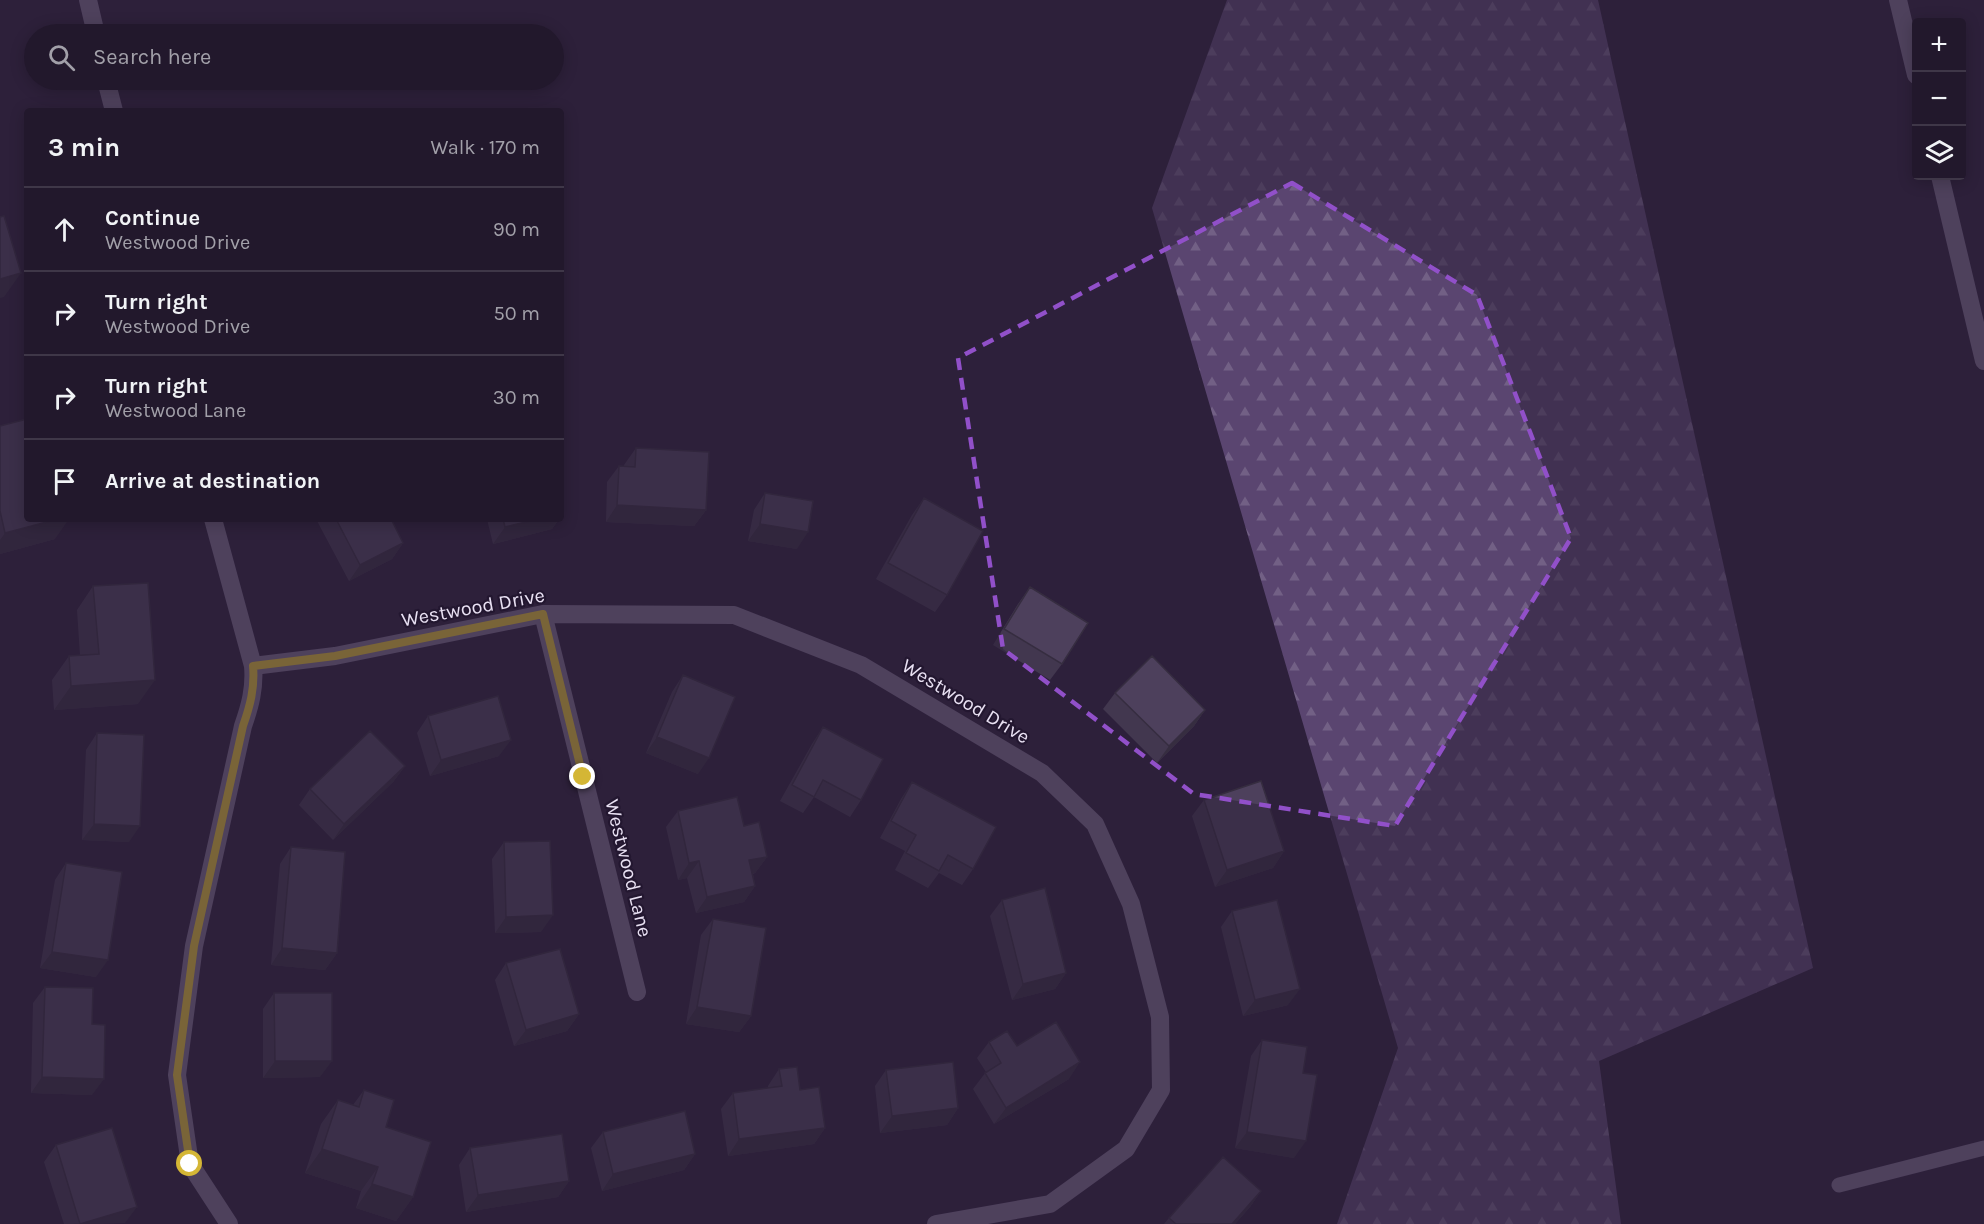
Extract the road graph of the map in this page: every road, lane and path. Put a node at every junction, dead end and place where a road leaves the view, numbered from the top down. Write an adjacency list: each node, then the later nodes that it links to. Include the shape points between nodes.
1 (88, 0): 3 (street)
2 (1898, 0): 4 (street)
3 (94, 24)
4 (1916, 72)
5 (109, 90): 6 (street)
6 (113, 108)
7 (1941, 180): 8 (street)
8 (1984, 360)
9 (214, 522): 11 (street)
10 (543, 614): 11 (street, Westwood Drive, via 335,656); 12 (street, Westwood Lane); 16 (street, Westwood Drive, via 734,615 861,665 1042,772 1095,824 1131,904 1160,1017 1161,1090 1126,1149 1050,1204)
11 (253, 666): 15 (street, via 252,698 194,946 177,1075 190,1164)
12 (637, 992)
13 (1984, 1148): 14 (lane)
14 (1839, 1185)
15 (229, 1224)
16 (936, 1224)

